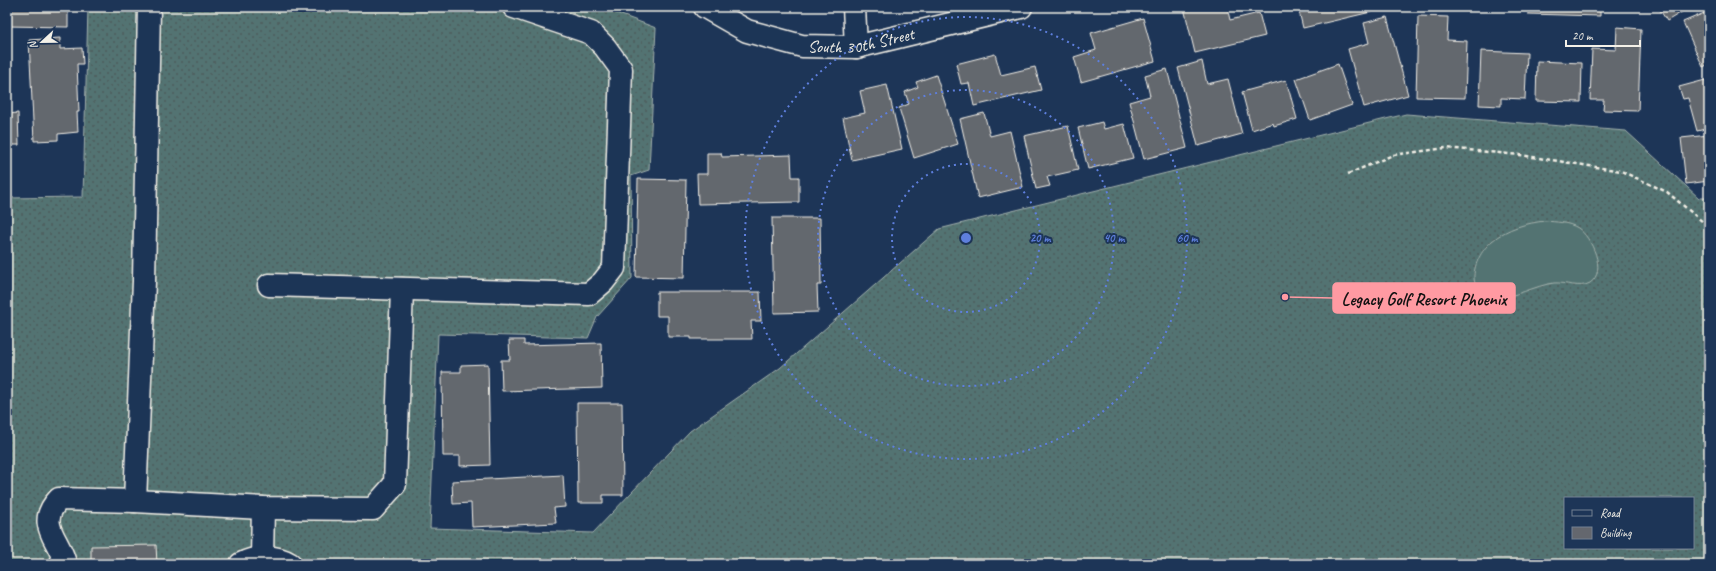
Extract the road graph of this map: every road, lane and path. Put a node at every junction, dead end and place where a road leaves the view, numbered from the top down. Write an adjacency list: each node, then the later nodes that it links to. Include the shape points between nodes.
1 (149, 7): 11 (street, via 144,281)
2 (514, 7): 10 (street, via 591,33 621,69 614,268 589,294)
3 (705, 7): 6 (street, South 30th Street, via 747,31 802,46)
4 (854, 7): 6 (street)
5 (1021, 7): 6 (street, South 30th Street)
6 (856, 47)
7 (1348, 174): 8 (path, via 1393,155 1446,148 1520,155 1621,171 1667,192)
8 (1709, 227)
9 (269, 285): 10 (street)
10 (402, 289): 12 (street, via 395,484 373,509)
11 (135, 501): 12 (street); 14 (street, via 59,499 52,507 49,529)
12 (263, 508): 13 (street)
13 (262, 557): 15 (street); 16 (street, via 276,558)
14 (65, 564)
15 (241, 564)
16 (290, 564)

